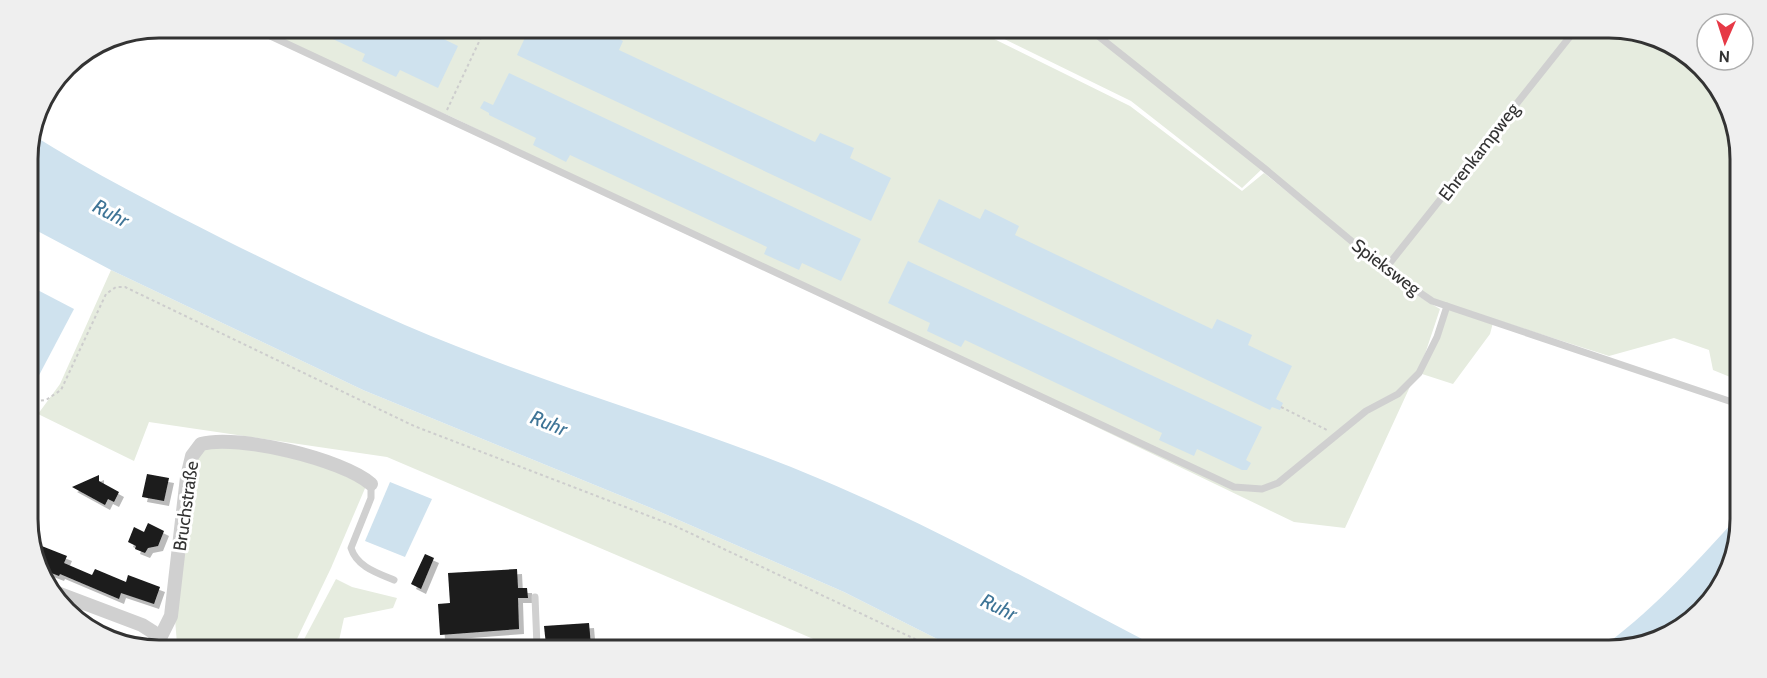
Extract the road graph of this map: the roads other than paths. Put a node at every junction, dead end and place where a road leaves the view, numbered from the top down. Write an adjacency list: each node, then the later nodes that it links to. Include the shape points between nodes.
1 (274, 38): 5 (lane, via 1234,487 1262,489 1278,483 1366,411 1398,394 1419,374)
2 (1101, 38): 4 (lane, Spieksweg)
3 (1569, 38): 4 (lane, Ehrenkampweg)
4 (1385, 269): 5 (lane, Spieksweg, via 1417,292)
5 (1447, 306): 6 (lane, Spieksweg)
6 (1730, 401)
7 (370, 484): 8 (lane, via 371,498 351,548 366,568); 12 (street, Bruchstraße, via 342,466 305,454 235,444 201,444 192,456 187,477 171,616)
8 (394, 580)
9 (65, 596): 11 (street, Bruchstraße, via 142,626)
10 (535, 597): 13 (lane)
11 (160, 640)
12 (161, 640)
13 (537, 640)

